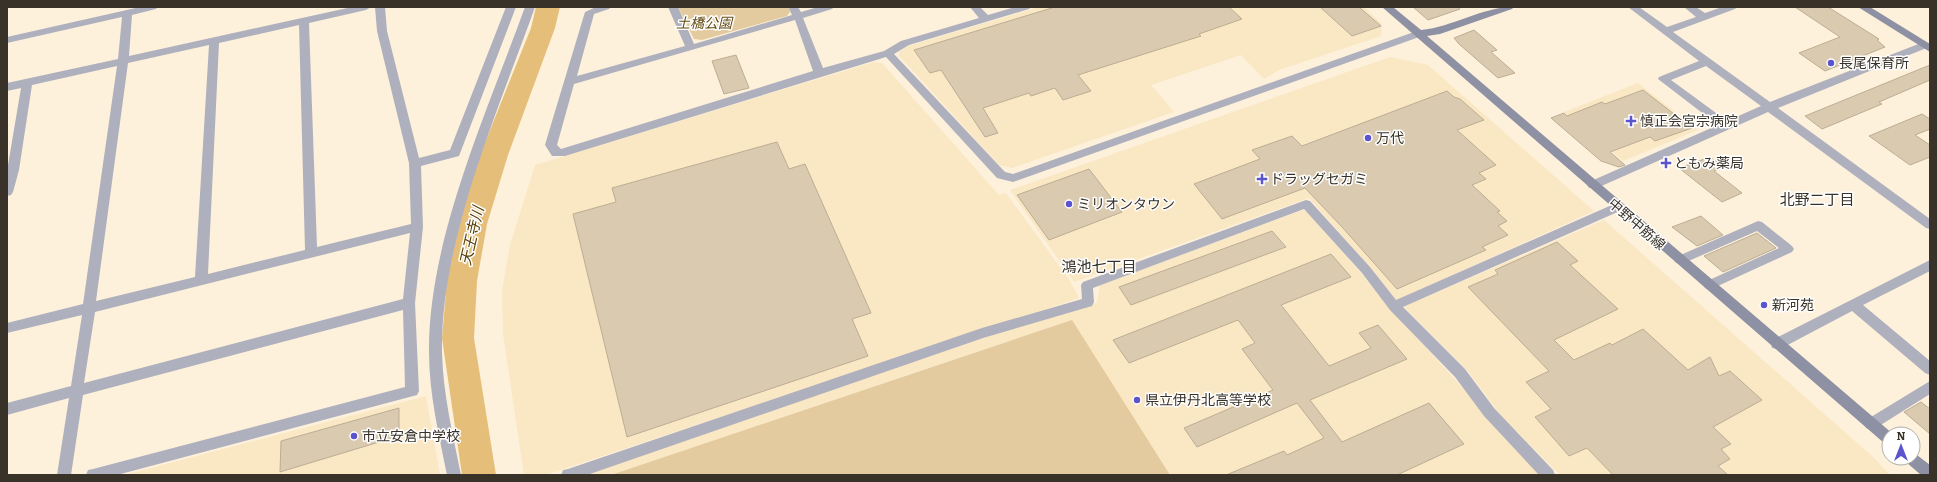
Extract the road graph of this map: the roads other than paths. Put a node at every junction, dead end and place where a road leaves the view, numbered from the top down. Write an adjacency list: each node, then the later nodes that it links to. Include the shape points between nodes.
1 (153, 7): 18 (street)
2 (366, 7): 21 (street)
3 (380, 7): 37 (street, via 382,31)
4 (511, 7): 37 (street, via 455,153)
5 (530, 7): 64 (street, via 475,158 454,228 441,284 436,335 437,384)
6 (606, 7): 32 (street, via 590,12)
7 (673, 7): 27 (street)
8 (829, 7): 17 (street)
9 (975, 7): 20 (street)
10 (1026, 7): 20 (street)
11 (1387, 7): 23 (main road, 中野中筋線)
12 (1509, 7): 23 (main road, via 1436,32)
13 (1633, 7): 22 (street)
14 (1689, 7): 19 (street)
15 (1732, 7): 19 (street)
16 (1863, 7): 26 (main road)
17 (794, 12): 27 (street); 31 (street, via 800,21)
18 (127, 13): 24 (street); 29 (street)
19 (1703, 17): 22 (street)
20 (986, 19): 28 (street, via 905,43)
21 (304, 21): 25 (street); 43 (street)
22 (1665, 31): 30 (street)
23 (1418, 34): 28 (street, via 1013,178 1001,175); 38 (main road, 中野中筋線)
24 (7, 40)
25 (214, 41): 29 (street); 46 (street)
26 (1927, 47): 35 (street)
27 (691, 48): 32 (street)
28 (888, 53): 31 (street)
29 (123, 61): 33 (street); 51 (street)
30 (1706, 62): 35 (street); 36 (street, via 1663,79)
31 (819, 74): 32 (street, via 556,153 551,145)
32 (569, 82)
33 (27, 83): 34 (street); 39 (street)
34 (7, 87)
35 (1769, 107): 36 (street); 41 (street)
36 (1726, 126): 38 (street)
37 (415, 163): 42 (street)
38 (1592, 185): 40 (main road, 中野中筋線)
39 (7, 192)
40 (1618, 207): 44 (main road, 中野中筋線); 50 (street)
41 (1930, 225)
42 (417, 227): 43 (street); 48 (street)
43 (311, 253): 46 (street)
44 (1680, 260): 47 (main road, 中野中筋線); 47 (street, via 1758,225 1788,249)
45 (1930, 265): 49 (street)
46 (201, 280): 51 (street)
47 (1709, 285): 53 (main road, 中野中筋線)
48 (409, 303): 56 (street); 63 (street, via 412,391)
49 (1853, 304): 53 (street); 54 (street)
50 (1394, 306): 65 (street, via 1366,270 1306,204 1087,285 1088,302 975,336); 66 (street, via 1460,373 1489,412)
51 (89, 308): 52 (street); 56 (street)
52 (7, 328)
53 (1777, 344): 58 (main road, 中野中筋線)
54 (1930, 369)
55 (1930, 387): 58 (street)
56 (76, 391): 57 (street); 62 (street)
57 (7, 409)
58 (1871, 424): 59 (main road, 中野中筋線)
59 (1881, 432)
60 (1920, 466): 61 (main road)
61 (1930, 474)
62 (64, 475)
63 (93, 475)
64 (454, 475)
65 (568, 475)
66 (1548, 475)

